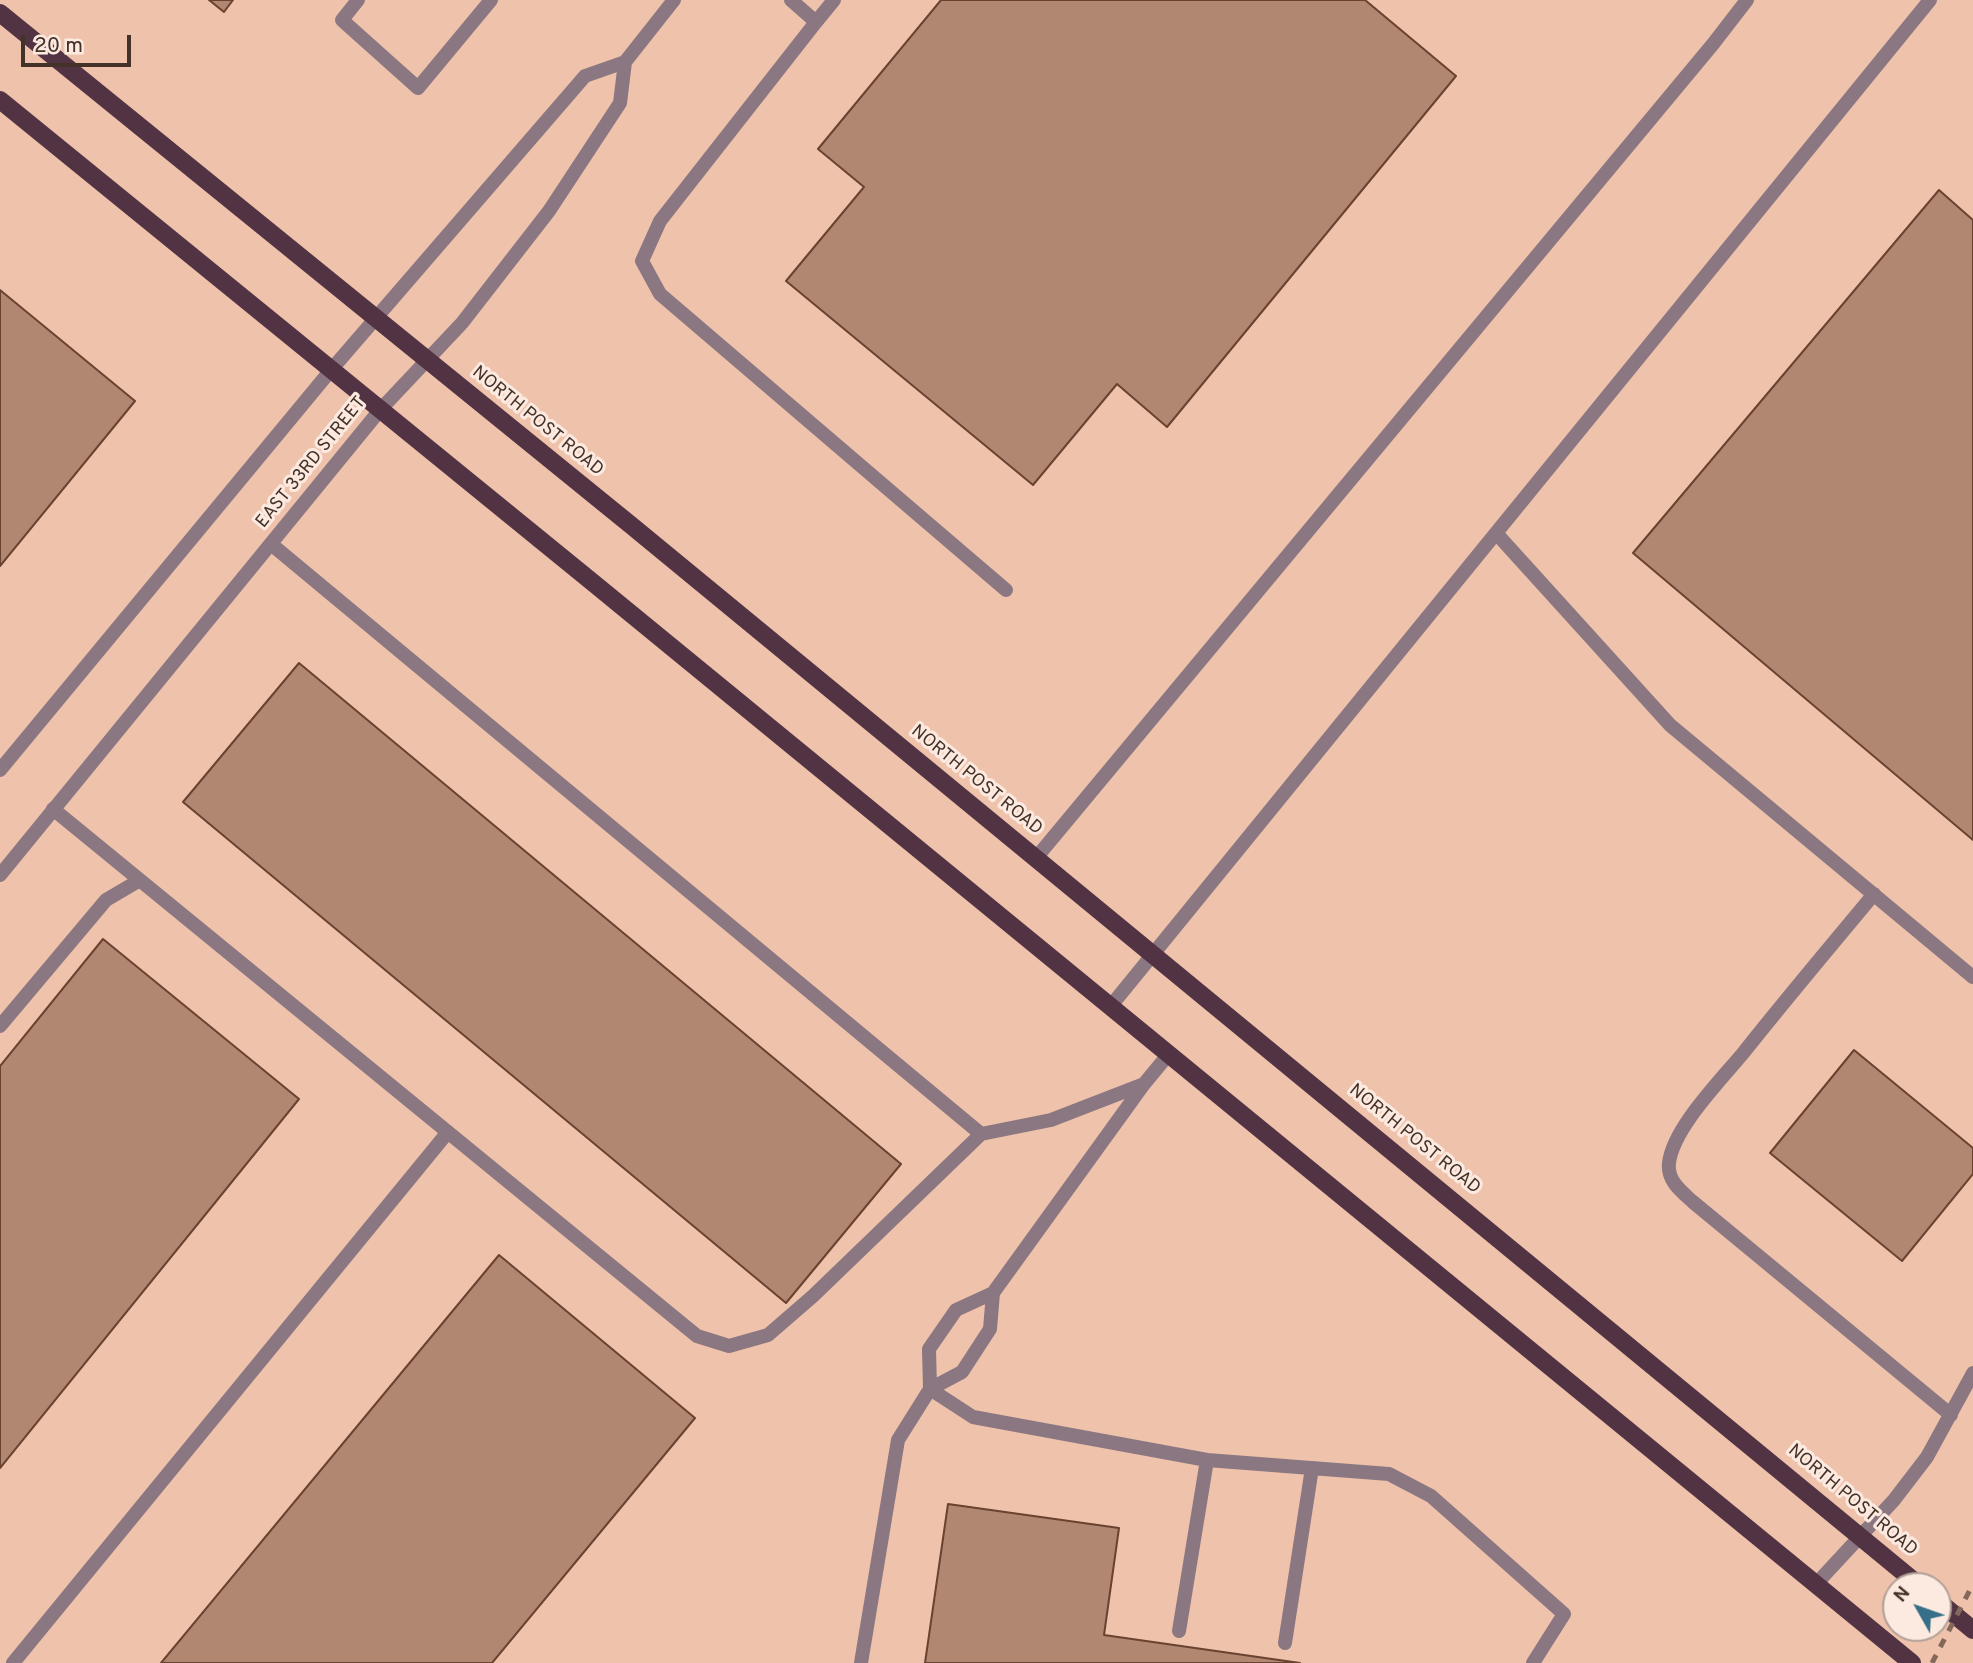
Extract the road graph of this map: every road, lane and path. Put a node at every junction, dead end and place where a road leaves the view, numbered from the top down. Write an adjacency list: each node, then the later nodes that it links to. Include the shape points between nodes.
1 (358, 0): 2 (street, via 342,20 418,88)
2 (491, 0)
3 (674, 0): 10 (street)
4 (791, 0): 9 (street)
5 (834, 0): 9 (street)
6 (1746, 0): 21 (street)
7 (1930, 0): 16 (street)
8 (0, 13): 12 (main road, NORTH POST ROAD)
9 (816, 22): 18 (street, via 660,221 642,261 660,294)
10 (625, 62): 12 (street, via 585,76); 13 (street, EAST 33RD STREET, via 620,103 549,211)
11 (0, 100): 14 (main road)
12 (377, 319): 13 (main road, NORTH POST ROAD); 14 (street)
13 (428, 360): 15 (street, EAST 33RD STREET); 21 (main road, NORTH POST ROAD)
14 (331, 370): 15 (main road); 19 (street)
15 (380, 410): 17 (street, EAST 33RD STREET); 27 (main road)
16 (1496, 533): 24 (street, via 1670,725); 25 (street)
17 (271, 544): 20 (street, EAST 33RD STREET); 32 (street)
18 (1006, 590)
19 (0, 770)
20 (54, 809): 22 (street, EAST 33RD STREET); 23 (street)
21 (1036, 858): 25 (main road, NORTH POST ROAD)
22 (0, 875)
23 (140, 880): 28 (street, via 106,900); 31 (street)
24 (1874, 894): 26 (street); 36 (street, via 1702,1103 1674,1144 1669,1175 1693,1202)
25 (1154, 954): 27 (street); 39 (main road, NORTH POST ROAD)
26 (1973, 977)
27 (1110, 1007): 29 (main road)
28 (0, 1026)
29 (1168, 1055): 30 (street); 41 (main road)
30 (1144, 1084): 32 (street, via 1051,1120); 33 (street)
31 (449, 1132): 32 (street, via 697,1336 729,1346 768,1335); 46 (street)
32 (981, 1134)
33 (993, 1293): 35 (street, via 990,1329 962,1372); 35 (street, via 956,1310 929,1349)
34 (1973, 1373): 36 (street)
35 (930, 1389): 37 (street, via 973,1416); 47 (street, via 898,1440)
36 (1951, 1415): 39 (street, via 1927,1457)
37 (1207, 1460): 38 (street); 44 (street)
38 (1312, 1468): 45 (street); 48 (street, via 1389,1474 1431,1496 1564,1614)
39 (1861, 1536): 40 (main road, NORTH POST ROAD); 41 (street)
40 (1903, 1572)
41 (1816, 1584): 49 (main road)
42 (1952, 1613): 43 (main road)
43 (1973, 1630)
44 (1179, 1631)
45 (1285, 1643)
46 (13, 1663)
47 (861, 1663)
48 (1533, 1663)
49 (1912, 1663)

